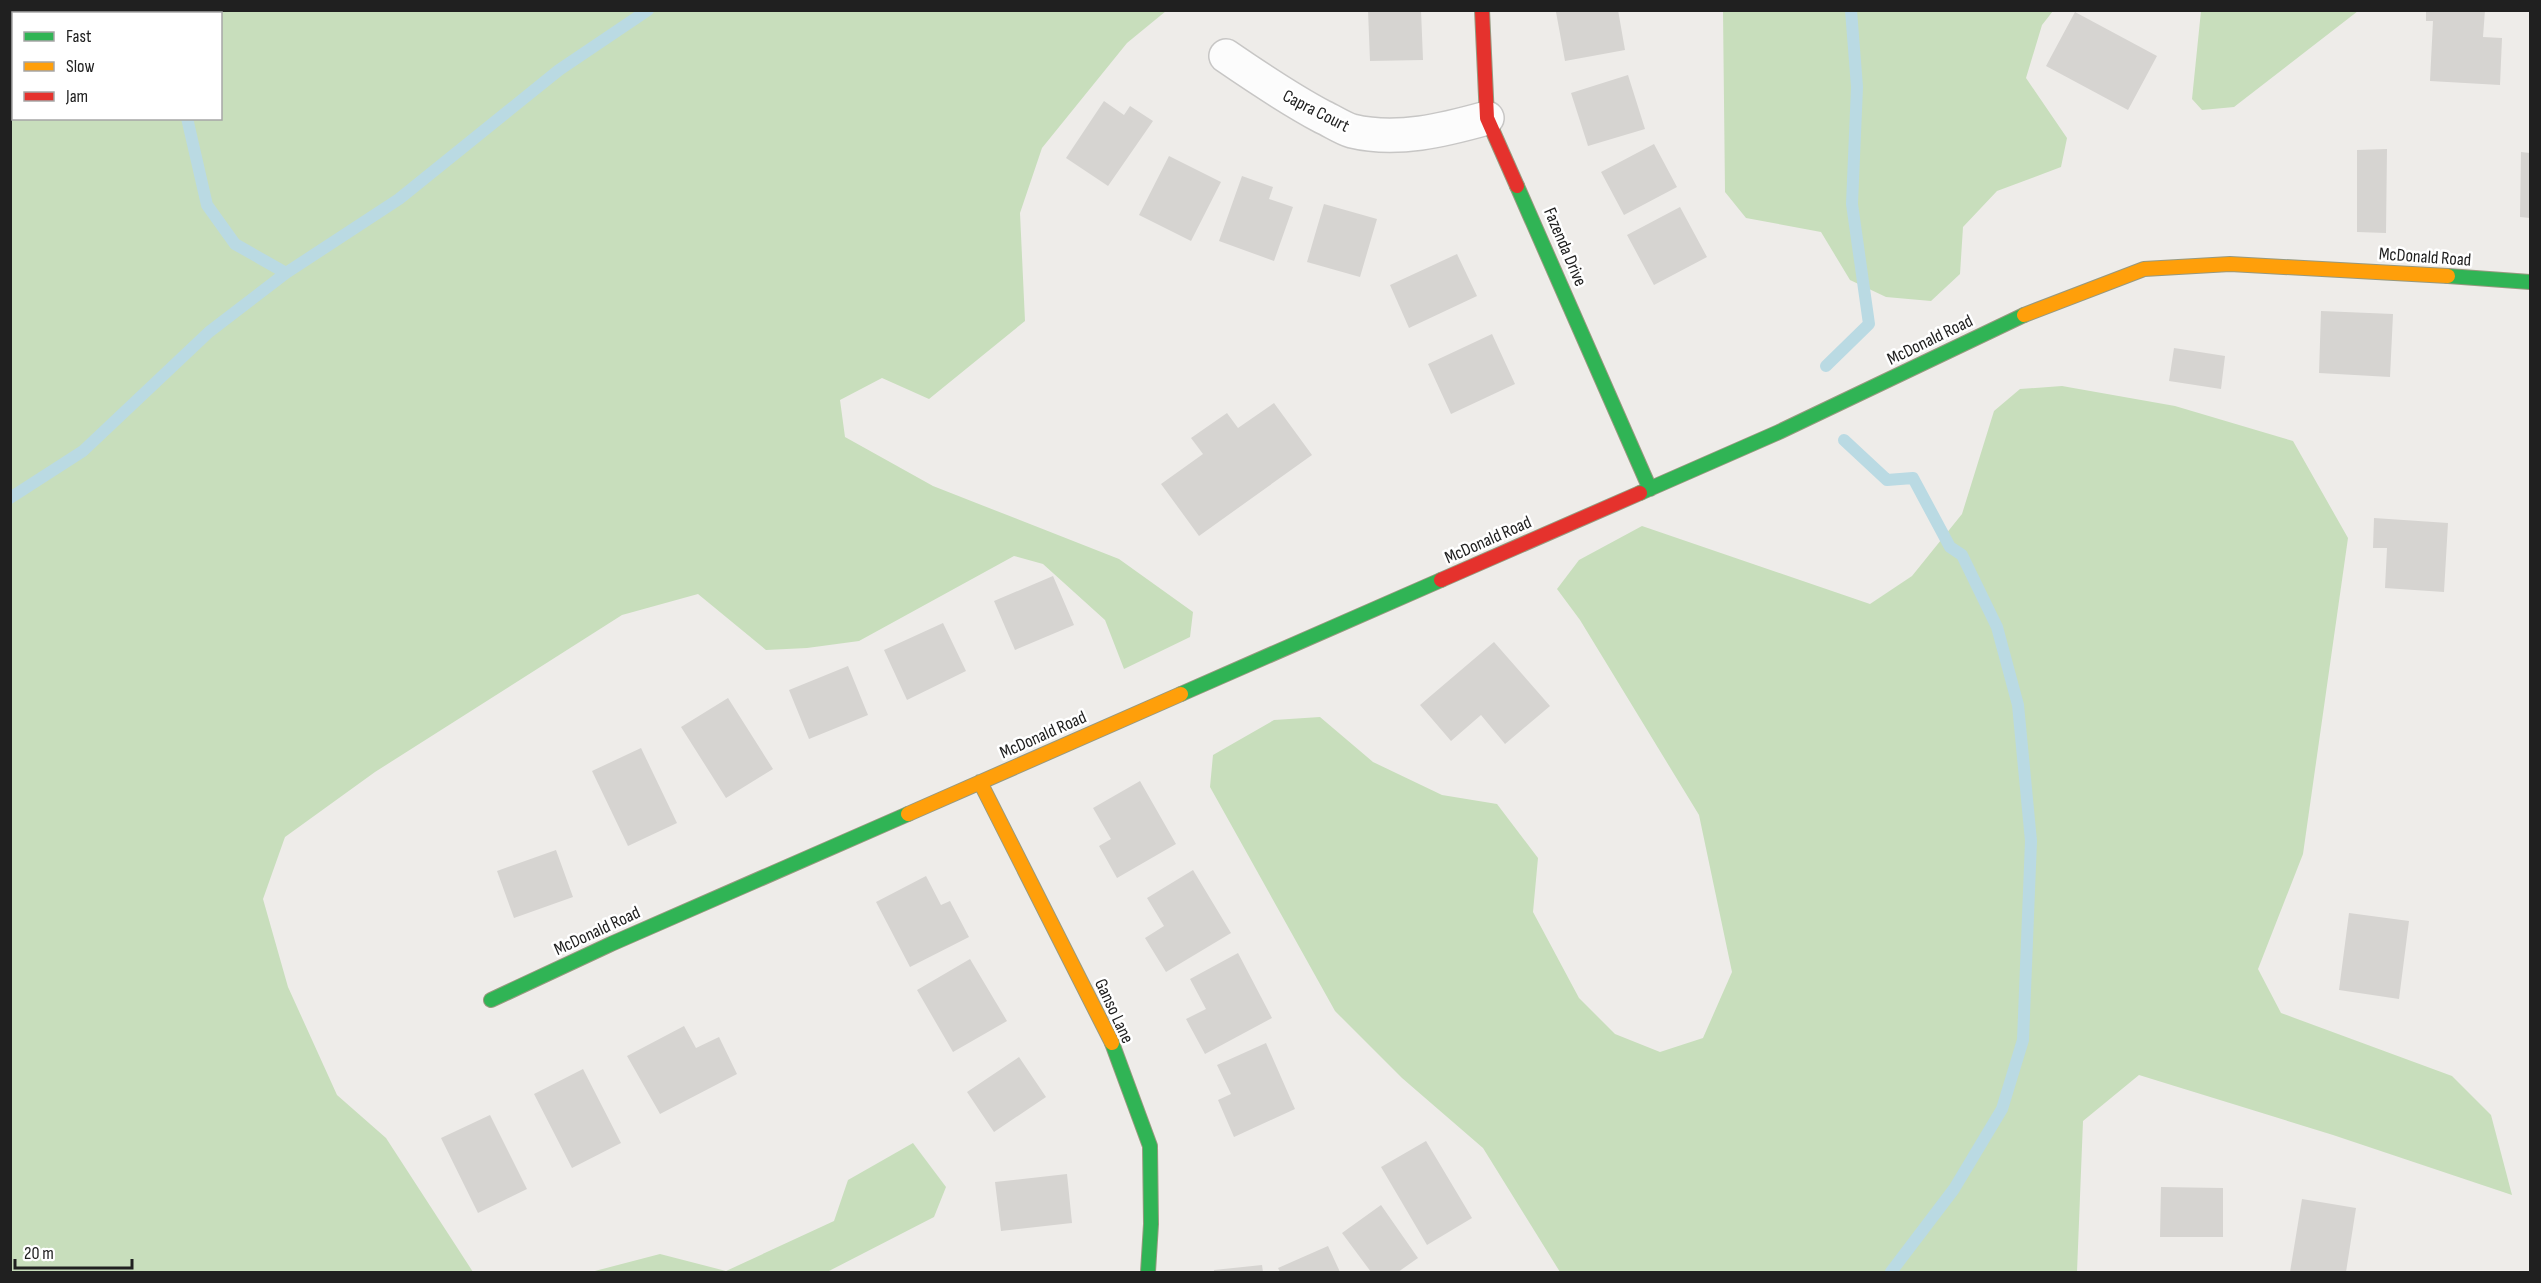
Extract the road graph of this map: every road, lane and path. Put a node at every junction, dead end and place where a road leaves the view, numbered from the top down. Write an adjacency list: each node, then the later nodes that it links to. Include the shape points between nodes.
1 (1482, 10): 3 (street, Fazenda Drive)
2 (1226, 56): 3 (street, Capra Court, via 1292,101 1351,130 1412,134 1449,129)
3 (1487, 117): 5 (street, Fazenda Drive)
4 (2530, 282): 5 (street, McDonald Road, via 2230,264 2144,269 2010,321)
5 (1650, 489): 6 (street, McDonald Road)
6 (980, 782): 7 (street, McDonald Road); 8 (street, Ganso Lane, via 1108,1036 1150,1146)
7 (491, 1000)
8 (1148, 1272)

